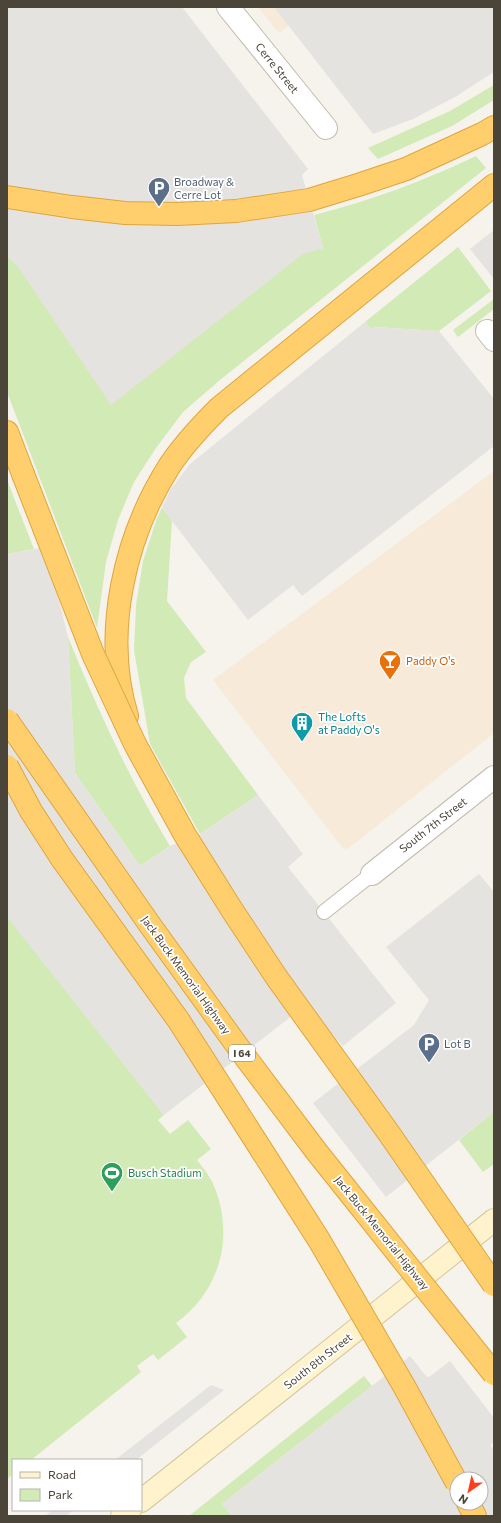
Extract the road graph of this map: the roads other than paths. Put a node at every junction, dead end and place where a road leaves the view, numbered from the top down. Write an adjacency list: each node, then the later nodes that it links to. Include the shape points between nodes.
1 (228, 7): 3 (street, Cerre Street)
2 (494, 127): 5 (highway, via 406,169 309,200 236,210 177,214 125,213)
3 (326, 128)
4 (494, 185): 15 (highway, bridge, via 219,408 194,434 170,465 153,494 140,526 126,567 117,630 117,666 134,739 184,836 276,978)
5 (7, 197)
6 (7, 432): 14 (highway, bridge, via 102,674 135,744 185,835 277,978)
7 (7, 720): 16 (highway, Jack Buck Memorial Highway / I 64, bridge, via 246,1058 316,1151)
8 (7, 748): 17 (highway, Jack Buck Memorial Highway / I 64, bridge, via 243,1060)
9 (7, 766): 18 (highway, bridge, via 31,811 62,859 179,1021 319,1240)
10 (494, 777): 11 (street, South 7th Street)
11 (372, 874): 12 (lane)
12 (324, 912)
13 (494, 1220): 19 (main road, South 8th Street)
14 (494, 1285)
15 (494, 1288)
16 (494, 1374)
17 (494, 1380)
18 (450, 1471)
19 (142, 1500)

